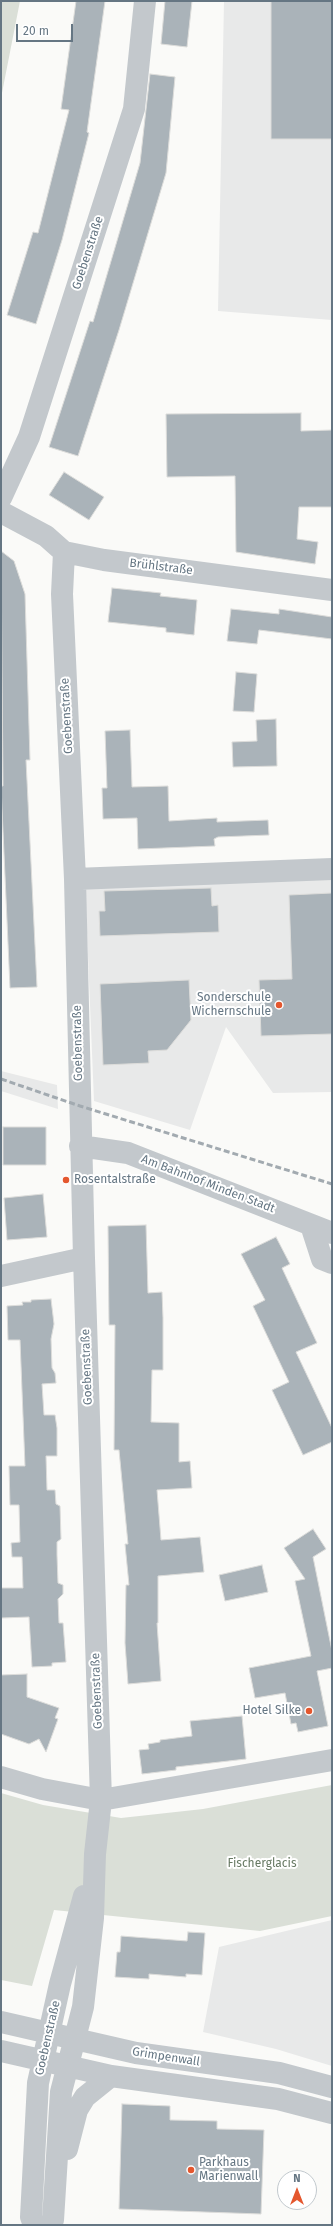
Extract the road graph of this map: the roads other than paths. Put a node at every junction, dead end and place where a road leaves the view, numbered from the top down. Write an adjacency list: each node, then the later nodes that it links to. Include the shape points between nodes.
1 (145, 1): 2 (street, Goebenstraße, via 134,109 29,437)
2 (1, 498)
3 (1, 512): 4 (street, via 46,536)
4 (64, 552): 5 (street, Brühlstraße, via 104,560); 7 (street, Goebenstraße, via 62,594)
5 (332, 590)
6 (332, 869): 7 (street)
7 (75, 879): 8 (street, Goebenstraße)
8 (80, 1146): 9 (street, Am Bahnhof Minden Stadt, via 128,1153); 11 (street, Goebenstraße)
9 (311, 1225): 10 (street, Am Bahnhof Minden Stadt); 12 (street, via 322,1260)
10 (332, 1233)
11 (84, 1258): 13 (street); 16 (street, Goebenstraße)
12 (332, 1263)
13 (1, 1276)
14 (332, 1760): 16 (street)
15 (1, 1777): 16 (street, via 42,1789)
16 (101, 1800): 17 (street, Goebenstraße)
17 (95, 1854): 19 (street, Goebenstraße); 20 (street, Goebenstraße, via 93,1918 83,2006)
18 (1, 2022): 19 (street, Grimpenwall)
19 (49, 2033): 20 (street, Grimpenwall); 22 (street, Goebenstraße)
20 (74, 2040): 23 (street, Goebenstraße); 25 (street, Grimpenwall, via 136,2053 279,2073)
21 (1, 2051): 22 (street)
22 (42, 2061): 23 (street); 28 (street, Goebenstraße, via 38,2083 31,2217)
23 (67, 2067): 24 (street); 27 (street, Goebenstraße, via 59,2107)
24 (111, 2076): 26 (street, via 278,2099); 27 (street, via 85,2097 77,2110)
25 (332, 2087)
26 (332, 2113)
27 (54, 2201): 29 (street, Goebenstraße, via 53,2220)
28 (34, 2225)
29 (50, 2225)

